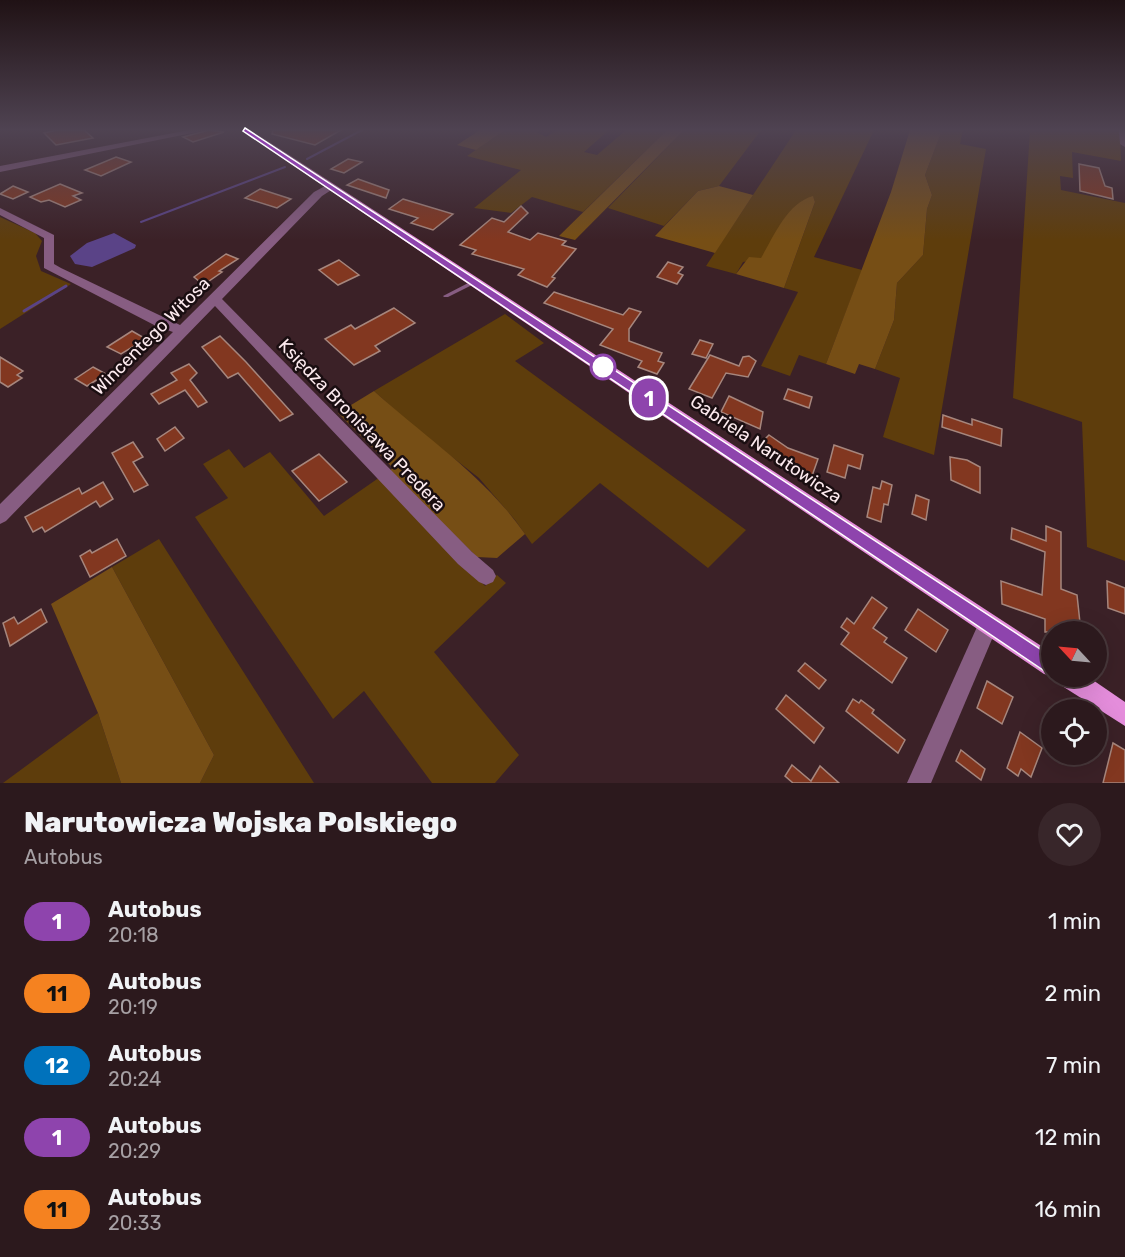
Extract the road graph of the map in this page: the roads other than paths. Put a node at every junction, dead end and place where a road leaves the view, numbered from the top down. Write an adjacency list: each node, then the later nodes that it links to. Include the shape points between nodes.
1 (300, 167): 2 (main road, Gabriela Narutowicza)
2 (331, 187): 4 (main road, Gabriela Narutowicza); 6 (street, Wincentego Witosa, via 318,195)
3 (0, 211): 7 (street, via 50,237 48,265 57,271)
4 (474, 282): 5 (lane); 10 (main road, Gabriela Narutowicza)
5 (446, 296)
6 (214, 298): 7 (street, Wincentego Witosa); 9 (street, Księdza Bronisława Predera, via 334,425)
7 (182, 330): 8 (street, Wincentego Witosa)
8 (0, 516)
9 (486, 576)
10 (988, 625): 11 (main road, Gabriela Narutowicza); 14 (street)
11 (1041, 659)
12 (1083, 687): 13 (main road)
13 (1125, 715)
14 (919, 783)

